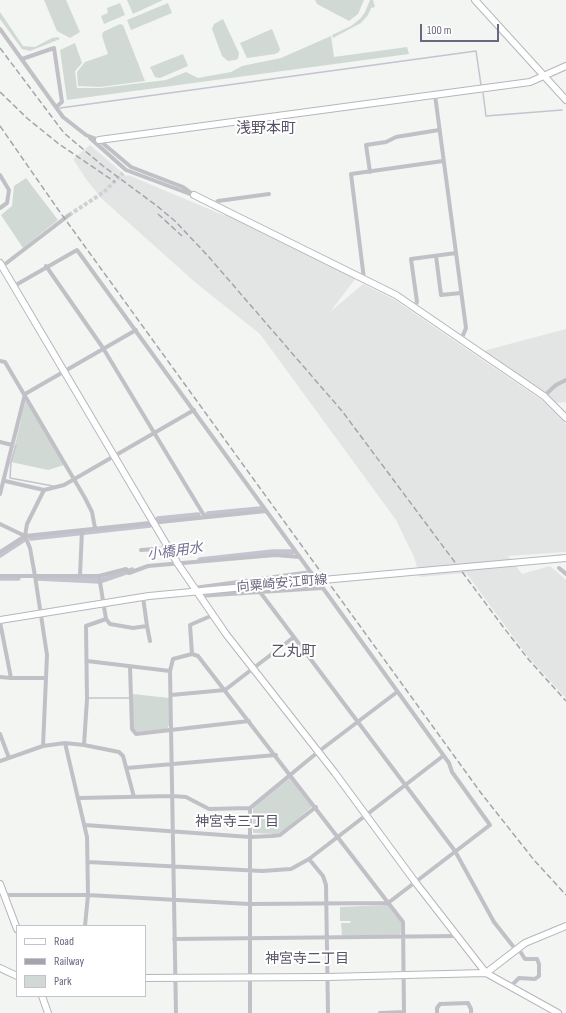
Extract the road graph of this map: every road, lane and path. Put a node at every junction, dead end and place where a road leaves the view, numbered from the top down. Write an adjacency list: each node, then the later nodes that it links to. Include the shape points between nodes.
1 (475, 0): 5 (street)
2 (0, 29): 3 (street)
3 (22, 59): 8 (street); 8 (street, via 54,48 62,102)
4 (566, 66): 5 (street)
5 (545, 77): 6 (street, via 530,82); 7 (street)
6 (434, 95): 9 (street); 11 (street)
7 (566, 100)
8 (56, 107): 10 (street, via 63,117)
9 (439, 130): 12 (street); 13 (street, via 366,145)
10 (86, 135): 11 (street); 15 (street, via 124,172)
11 (99, 140): 15 (street, via 131,167 183,187)
12 (443, 161): 13 (street); 20 (street)
13 (370, 172): 24 (street, via 351,174)
14 (0, 175): 18 (street, via 9,190 7,203)
15 (194, 194): 17 (street)
16 (269, 194): 17 (street, via 218,201)
17 (215, 204): 24 (street)
18 (0, 208)
19 (69, 215): 22 (street)
20 (456, 253): 21 (street); 26 (street)
21 (436, 256): 26 (street, via 441,295); 27 (street, via 411,259 417,302)
22 (1, 266): 25 (street)
23 (46, 266): 25 (street); 28 (street, via 77,250); 30 (street)
24 (364, 279): 27 (street, via 396,295)
25 (14, 286): 32 (street)
26 (461, 293): 29 (street, via 466,328)
27 (414, 308): 29 (street)
28 (136, 330): 30 (street); 36 (street)
29 (461, 340): 35 (street)
30 (104, 348): 32 (street); 38 (street)
31 (0, 361): 34 (street, via 5,362)
32 (64, 371): 34 (street); 41 (street)
33 (566, 380): 35 (street)
34 (25, 394): 40 (street); 42 (street)
35 (544, 396): 37 (street)
36 (194, 410): 38 (street); 46 (street)
37 (566, 418)
38 (154, 433): 41 (street); 47 (street)
39 (0, 442): 40 (street)
40 (12, 445): 43 (street)
41 (115, 457): 42 (street); 48 (street)
42 (74, 480): 44 (street); 50 (street, via 92,512)
43 (5, 481): 44 (street); 45 (street)
44 (44, 490): 52 (street, via 27,524)
45 (0, 494)
46 (266, 510): 47 (street); 56 (street)
47 (205, 517): 48 (street)
48 (153, 521): 50 (street); 53 (street)
49 (0, 524): 52 (street)
50 (95, 528): 51 (street)
51 (82, 530): 52 (street); 61 (street)
52 (25, 536): 55 (street); 63 (street)
53 (169, 548): 54 (street); 58 (street)
54 (141, 550)
55 (0, 552)
56 (300, 557): 58 (street, via 275,555); 65 (street, via 312,573)
57 (566, 558): 65 (street, 向粟崎安江町線, bridge)
58 (178, 564): 64 (street, via 148,566 129,573 126,569); 65 (street)
59 (559, 568): 60 (street)
60 (566, 574)
61 (80, 575): 63 (street); 64 (street)
62 (0, 576): 63 (street)
63 (35, 576): 69 (street)
64 (100, 576): 68 (street)
65 (196, 592): 66 (street); 67 (street, 向粟崎安江町線); 70 (street)
66 (260, 592): 74 (street); 85 (street, via 321,586)
67 (143, 597): 68 (street, 向粟崎安江町線); 73 (street)
68 (102, 602): 69 (street, 向粟崎安江町線); 71 (street)
69 (40, 612): 72 (street, 向粟崎安江町線); 83 (street, via 47,655)
70 (213, 615): 76 (street, via 190,624); 79 (street)
71 (106, 619): 73 (street, via 110,624 133,628); 77 (street, via 86,626)
72 (0, 621): 82 (street)
73 (147, 626): 75 (street)
74 (294, 637): 79 (street); 88 (street)
75 (150, 641)
76 (192, 654): 80 (street, via 172,659); 84 (street, via 198,656)
77 (87, 661): 78 (street); 92 (street)
78 (130, 667): 80 (street); 89 (street, via 132,729 136,734)
79 (254, 669): 84 (street); 94 (street)
80 (170, 671): 86 (street)
81 (0, 677): 82 (street)
82 (11, 678): 83 (street)
83 (46, 678): 93 (street)
84 (225, 690): 86 (street); 87 (street)
85 (397, 692): 88 (street); 96 (street)
86 (171, 695): 89 (street)
87 (249, 721): 89 (street); 95 (street)
88 (358, 721): 94 (street); 102 (street)
89 (171, 729): 99 (street)
90 (0, 734): 97 (street)
91 (65, 742): 92 (street); 93 (street); 105 (street)
92 (84, 745): 100 (street, via 119,752)
93 (43, 746): 97 (street)
94 (318, 752): 101 (street); 108 (street)
95 (276, 755): 99 (street); 101 (street)
96 (443, 756): 102 (street); 113 (street, via 490,825)
97 (9, 758): 98 (street)
98 (0, 761)
99 (172, 764): 100 (street); 103 (street)
100 (127, 768): 104 (street)
101 (291, 774): 106 (street); 107 (street)
102 (406, 784): 108 (street); 113 (street)
103 (172, 796): 104 (street); 107 (street, via 186,797 209,809); 110 (street)
104 (134, 797): 105 (street)
105 (79, 798): 109 (street)
106 (316, 807): 111 (street); 112 (street, via 280,835)
107 (250, 808): 112 (street)
108 (366, 815): 111 (street); 118 (street)
109 (85, 825): 110 (street); 115 (street)
110 (172, 830): 112 (street); 116 (street)
111 (338, 836): 114 (street); 123 (street)
112 (250, 837): 117 (street)
113 (455, 851): 118 (street); 134 (street, via 494,922)
114 (309, 859): 117 (street, via 291,869); 125 (street, via 323,876 326,885)
115 (88, 862): 116 (street); 121 (street)
116 (173, 866): 117 (street); 122 (street)
117 (250, 870): 124 (street)
118 (416, 882): 123 (street); 129 (street)
119 (0, 884): 120 (street)
120 (4, 895): 121 (street); 128 (street)
121 (88, 895): 122 (street); 126 (street)
122 (173, 900): 124 (street); 132 (street)
123 (388, 903): 125 (street); 130 (street, via 403,922)
124 (250, 904): 125 (street); 133 (street)
125 (326, 904): 131 (street)
126 (85, 925)
127 (566, 926): 134 (street, via 532,939)
128 (16, 927)
129 (458, 936): 130 (street); 136 (street)
130 (404, 937): 131 (street); 137 (street)
131 (327, 938): 133 (street); 139 (street)
132 (174, 939): 133 (street); 141 (street)
133 (250, 939): 142 (street)
134 (517, 949): 136 (street); 143 (street, via 525,959 537,959 540,964 539,976 535,979 520,978)
135 (0, 968): 138 (street)
136 (486, 973): 137 (street); 143 (street)
137 (404, 975): 139 (street); 150 (street)
138 (16, 976)
139 (327, 977): 142 (street); 148 (street)
140 (146, 978): 141 (street)
141 (175, 978): 142 (street); 146 (street)
142 (250, 978): 147 (street)
143 (510, 987): 153 (street)
144 (42, 997): 145 (street)
145 (48, 1013)
146 (176, 1013)
147 (250, 1013)
148 (328, 1013)
149 (380, 1013): 150 (street)
150 (404, 1013)
151 (437, 1013): 152 (street, via 436,1008 440,1004 468,1004)
152 (471, 1013)
153 (558, 1013)

